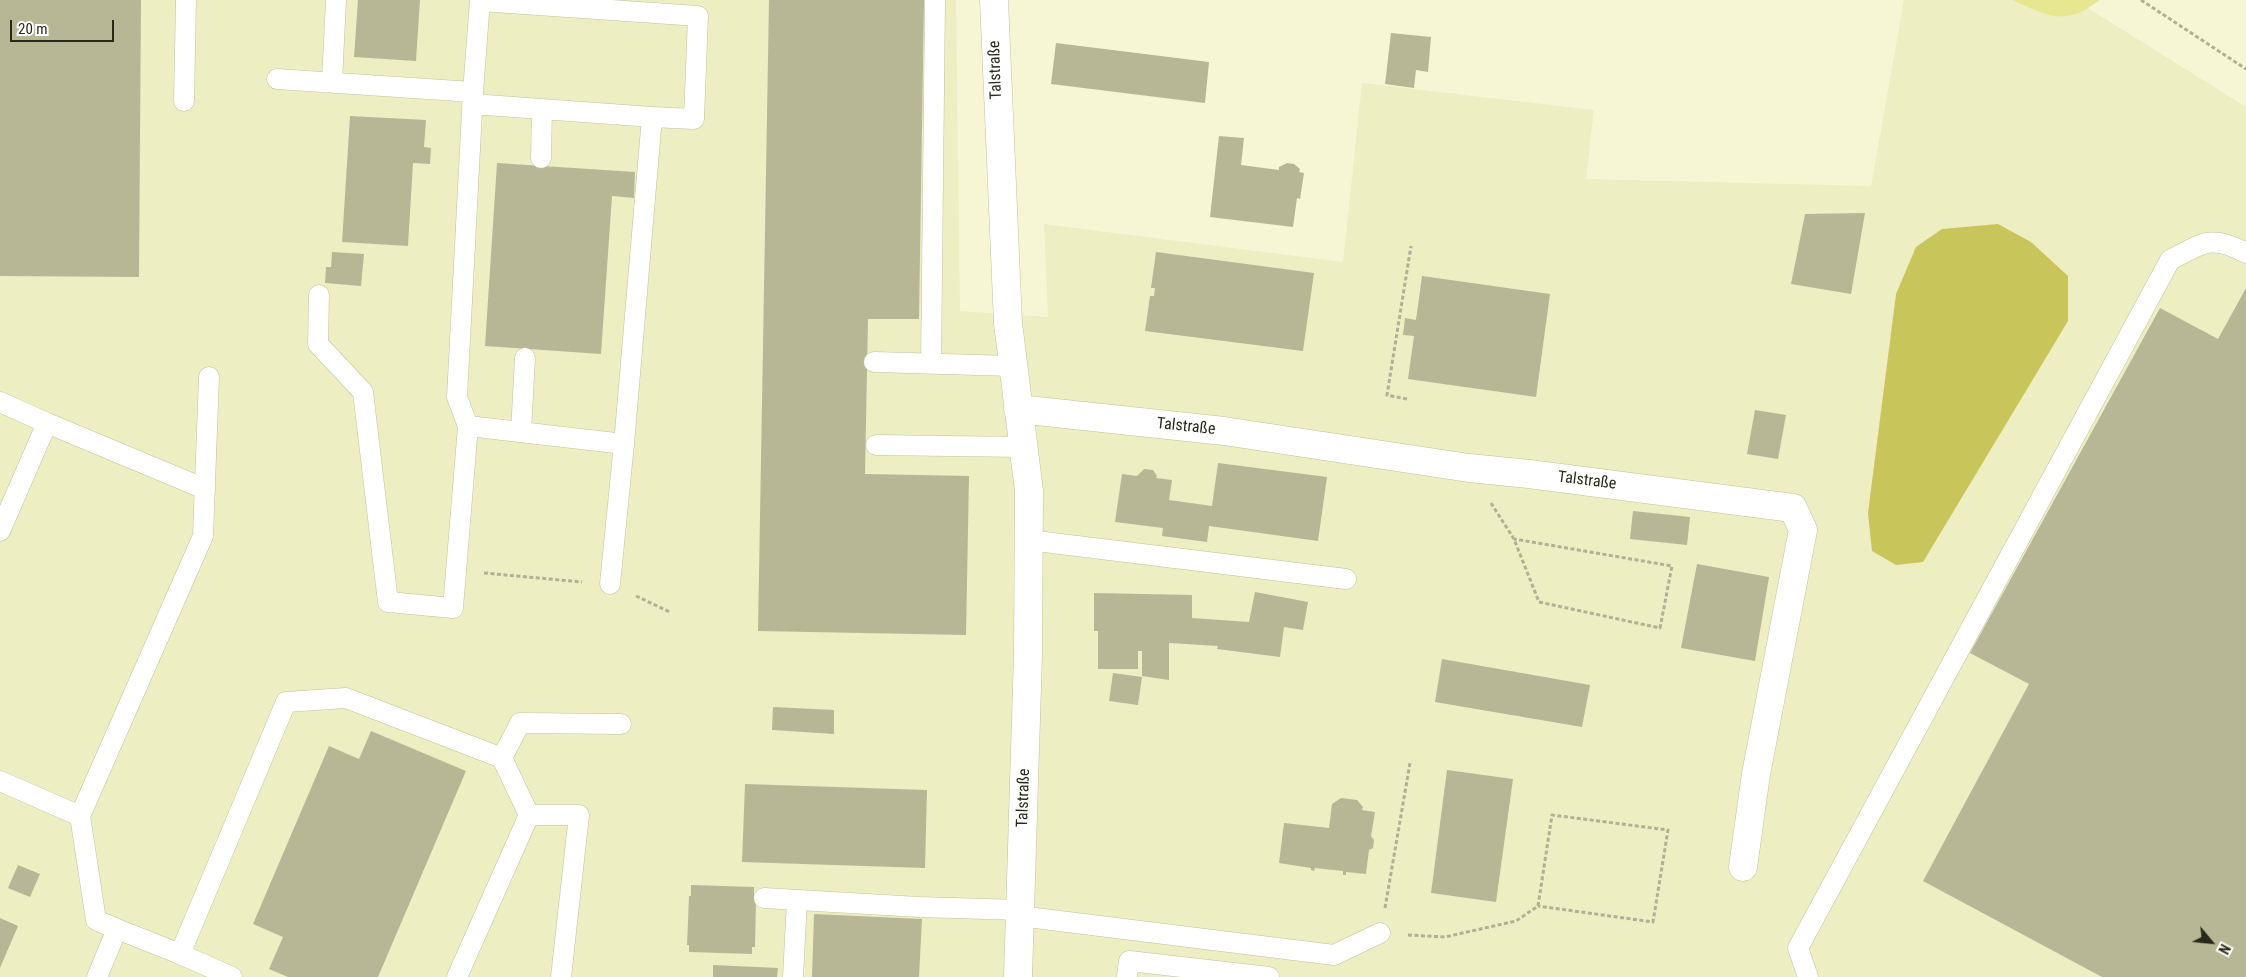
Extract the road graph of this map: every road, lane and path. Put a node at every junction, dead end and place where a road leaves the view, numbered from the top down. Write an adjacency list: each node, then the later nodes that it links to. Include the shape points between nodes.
1 (186, 0): 11 (lane)
2 (336, 0): 9 (lane)
3 (480, 0): 10 (lane); 13 (lane, via 698,16 694,119)
4 (936, 0): 20 (lane)
5 (994, 0): 21 (street, Talstraße, via 1000,176)
6 (2141, 0): 7 (path)
7 (2246, 69)
8 (278, 79): 9 (lane)
9 (332, 82): 10 (lane)
10 (472, 98): 12 (lane); 27 (lane, via 457,397)
11 (184, 101)
12 (542, 109): 13 (lane); 14 (lane)
13 (652, 117): 29 (lane)
14 (541, 158)
15 (1411, 246): 23 (path, via 1387,395)
16 (2246, 253): 62 (lane, via 2229,244 2204,242 2170,260 1798,948)
17 (319, 294): 36 (lane, via 318,344 363,392 388,602 453,608)
18 (526, 358): 28 (lane)
19 (874, 362): 20 (lane)
20 (931, 364): 21 (lane)
21 (1012, 366): 25 (street, Talstraße)
22 (210, 377): 32 (lane)
23 (1407, 398)
24 (0, 402): 26 (lane)
25 (1018, 409): 31 (street, Talstraße); 46 (street, Talstraße, via 1224,431 1468,468 1793,508 1803,530 1756,774)
26 (47, 422): 32 (lane); 33 (lane)
27 (468, 426): 28 (lane); 36 (lane)
28 (521, 432): 29 (lane)
29 (624, 444): 38 (lane)
30 (876, 445): 31 (lane)
31 (1023, 447): 35 (street, Talstraße, via 1029,491)
32 (205, 490): 45 (lane, via 203,536)
33 (0, 531)
34 (1514, 539): 34 (path, via 1672,566 1660,628 1539,602)
35 (1028, 540): 37 (lane); 50 (street, Talstraße, via 1027,704)
36 (456, 571): 38 (path)
37 (1346, 579)
38 (610, 584): 39 (path)
39 (670, 612)
40 (621, 724): 41 (lane, via 520,723)
41 (502, 758): 44 (lane); 53 (lane, via 346,698 286,702)
42 (1410, 763): 52 (path)
43 (0, 781): 45 (lane)
44 (529, 815): 56 (lane); 57 (lane, via 579,815)
45 (80, 816): 51 (lane, via 96,920)
46 (1743, 867)
47 (764, 898): 48 (lane)
48 (797, 900): 50 (lane); 58 (lane)
49 (1538, 906): 49 (path, via 1552,815 1668,830 1653,922); 52 (path, via 1516,920 1445,937)
50 (1019, 913): 52 (lane, via 1334,955); 59 (street, Talstraße)
51 (117, 929): 53 (lane); 54 (lane)
52 (1380, 933)
53 (180, 954): 55 (lane)
54 (97, 977)
55 (232, 977)
56 (457, 977)
57 (561, 977)
58 (793, 977)
59 (1018, 977)
60 (1127, 977): 61 (lane, via 1129,961)
61 (1269, 977)
62 (1808, 977)

